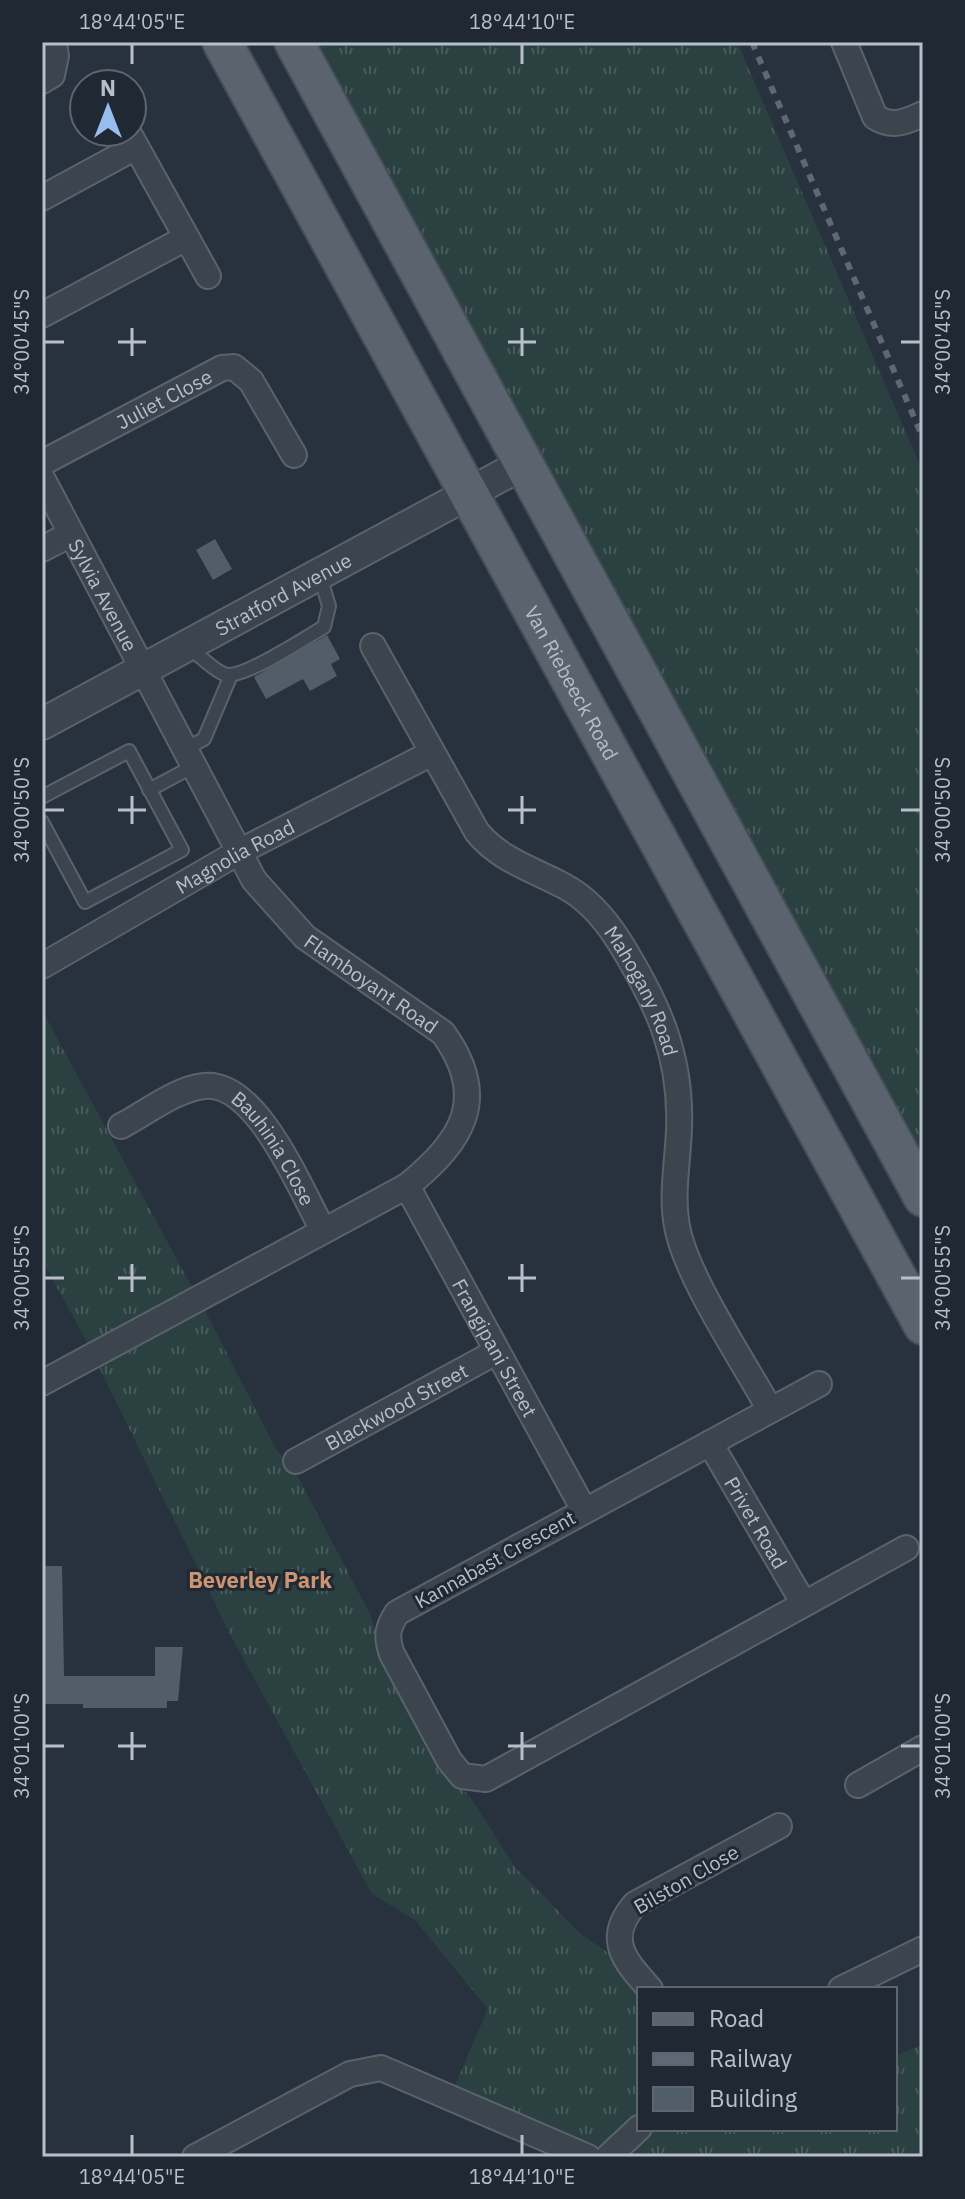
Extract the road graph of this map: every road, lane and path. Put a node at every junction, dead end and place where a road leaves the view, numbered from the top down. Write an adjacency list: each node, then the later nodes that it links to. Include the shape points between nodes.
1 (54, 42): 5 (street, via 56,56)
2 (222, 42): 17 (main road, Van Riebeeck Road)
3 (294, 42): 15 (main road)
4 (844, 42): 6 (street, via 875,117 902,124)
5 (47, 78)
6 (923, 114)
7 (120, 148): 9 (street)
8 (136, 148): 10 (street)
9 (42, 198)
10 (186, 238): 11 (street); 12 (street)
11 (208, 276)
12 (42, 315)
13 (294, 455): 14 (street, Juliet Close, via 251,381 234,367 208,374)
14 (42, 463)
15 (523, 464): 17 (street, Stratford Avenue); 34 (main road)
16 (42, 478): 18 (street, Sylvia Avenue)
17 (469, 492): 20 (street, Stratford Avenue); 35 (main road, Van Riebeeck Road)
18 (71, 534): 19 (street); 23 (street, Sylvia Avenue)
19 (42, 549)
20 (319, 573): 21 (street, Stratford Avenue); 24 (lane, via 329,606 324,627)
21 (187, 645): 23 (street, Stratford Avenue); 24 (lane)
22 (373, 646): 26 (street, Mahogany Road)
23 (142, 670): 25 (street, Stratford Avenue); 27 (street, Flamboyant Road)
24 (231, 675): 27 (lane, via 204,739)
25 (42, 724)
26 (430, 754): 31 (street, Magnolia Road); 43 (street, Mahogany Road, via 484,840 518,865 565,886 601,916 652,1001 674,1055 679,1086 674,1205 680,1240)
27 (188, 759): 28 (lane); 31 (street, Flamboyant Road)
28 (149, 790): 29 (lane, via 129,751); 30 (lane, via 182,850 85,902)
29 (42, 797)
30 (42, 822)
31 (237, 853): 32 (street, Magnolia Road); 36 (street, Flamboyant Road, via 277,910 305,937 421,1015 458,1054 466,1073 463,1120 440,1160)
32 (42, 966)
33 (121, 1126): 38 (street, Bauhinia Close, via 195,1089 220,1087 235,1094 265,1126)
34 (888, 1132): 35 (main road); 37 (main road)
35 (833, 1157): 39 (main road, Van Riebeeck Road)
36 (407, 1186): 38 (street, Flamboyant Road); 40 (street, Frangipani Street)
37 (923, 1197)
38 (323, 1230): 41 (street, Flamboyant Road)
39 (923, 1325)
40 (496, 1352): 45 (street, Blackwood Street); 46 (street, Frangipani Street)
41 (42, 1383)
42 (819, 1384): 43 (street, Kannabast Crescent)
43 (770, 1410): 44 (street, Kannabast Crescent)
44 (710, 1443): 46 (street, Kannabast Crescent); 48 (street, Privet Road)
45 (296, 1461)
46 (584, 1510): 48 (street, Kannabast Crescent, via 397,1613 388,1626 392,1654 462,1776 486,1779 501,1772)
47 (906, 1548): 48 (street, Kannabast Crescent)
48 (804, 1604)
49 (923, 1748): 50 (street)
50 (858, 1785)
51 (779, 1826): 53 (street, Bilston Close, via 635,1904 624,1917 621,1949)
52 (923, 1949): 54 (street)
53 (648, 1987)
54 (845, 1987)
55 (637, 2130): 58 (street)
56 (195, 2157): 57 (street, via 350,2074 381,2068)
57 (588, 2157)
58 (608, 2157)

